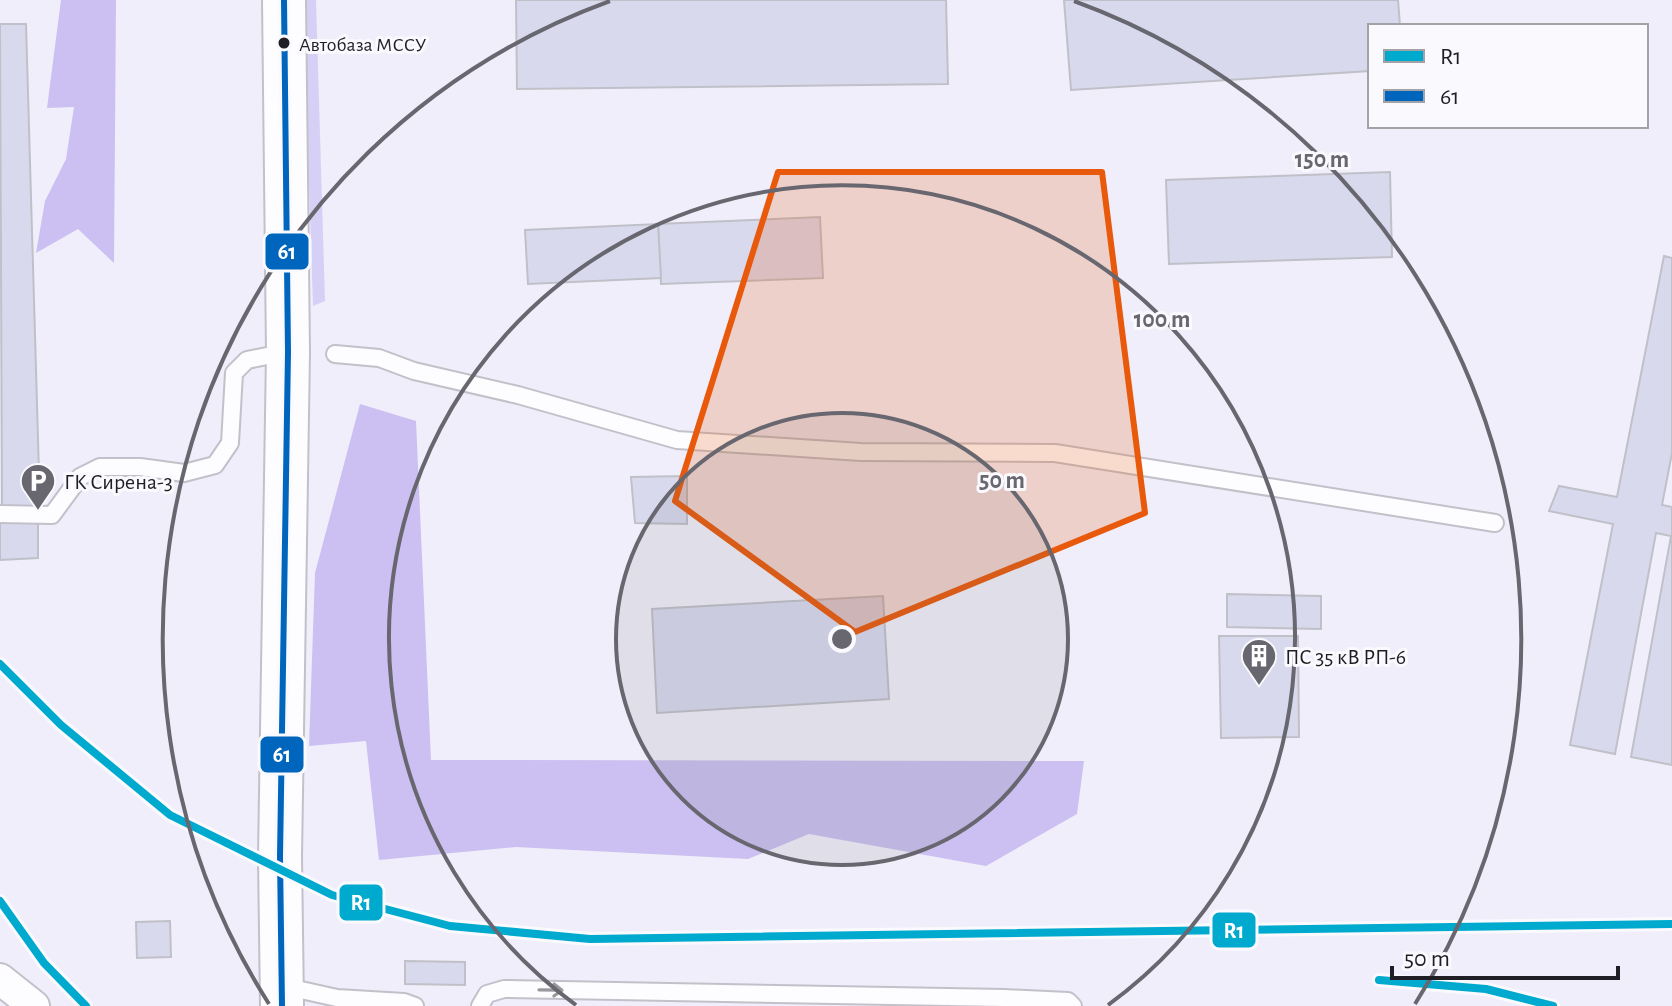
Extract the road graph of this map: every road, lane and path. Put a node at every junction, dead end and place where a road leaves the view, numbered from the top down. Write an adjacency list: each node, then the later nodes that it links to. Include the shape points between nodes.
1 (284, 0): 2 (street)
2 (288, 352): 4 (lane, via 247,360 234,373 230,443 215,465 184,473 100,467 80,477 52,515); 7 (street)
3 (335, 354): 5 (lane, via 379,358 677,440 861,452 1055,453)
4 (0, 514)
5 (1495, 523)
6 (0, 979): 9 (street)
7 (282, 996): 10 (lane)
8 (767, 999): 11 (lane, one-way to 8, via 487,994 504,989); 12 (lane, via 1004,998 1068,1001)
9 (34, 1006)
10 (415, 1006)
11 (480, 1006)
12 (1073, 1006)

